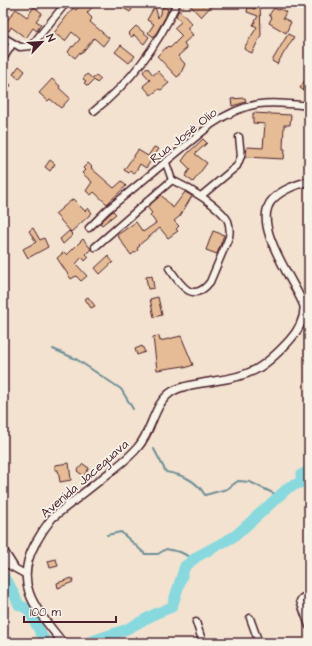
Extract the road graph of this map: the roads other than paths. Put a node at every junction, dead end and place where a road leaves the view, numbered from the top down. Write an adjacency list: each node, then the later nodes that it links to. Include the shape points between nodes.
1 (66, 3): 6 (street, via 31,46 20,47)
2 (177, 3): 9 (street, via 163,32 134,74)
3 (305, 3): 4 (main road)
4 (309, 7)
5 (3, 37): 6 (street)
6 (13, 43): 7 (street)
7 (3, 59)
8 (309, 106): 11 (street, Rua José Olio, via 258,104 232,112 212,124)
9 (94, 111)
10 (239, 137): 14 (street, via 241,156 237,166)
11 (166, 163): 12 (street); 15 (street, Rua José Olio)
12 (172, 180): 14 (street); 16 (street)
13 (309, 181): 21 (main road, Avenida Jaceguava, via 279,193 266,211 266,222 273,246 304,306 304,318 297,330 273,358 254,371 234,378 190,384 166,396 139,446 122,463 52,518 44,528 29,557)
14 (202, 196): 17 (street, via 224,216 230,230 210,282 201,291 188,291)
15 (89, 228)
16 (95, 247)
17 (169, 268)
18 (3, 549): 20 (street)
19 (3, 562): 20 (street)
20 (15, 569): 21 (street)
21 (25, 574): 26 (main road, Avenida Jaceguava, via 27,588 34,604)
22 (309, 595): 25 (street, via 300,601)
23 (250, 618): 28 (street)
24 (196, 622): 27 (street)
25 (309, 626)
26 (63, 643)
27 (203, 643)
28 (259, 643)

